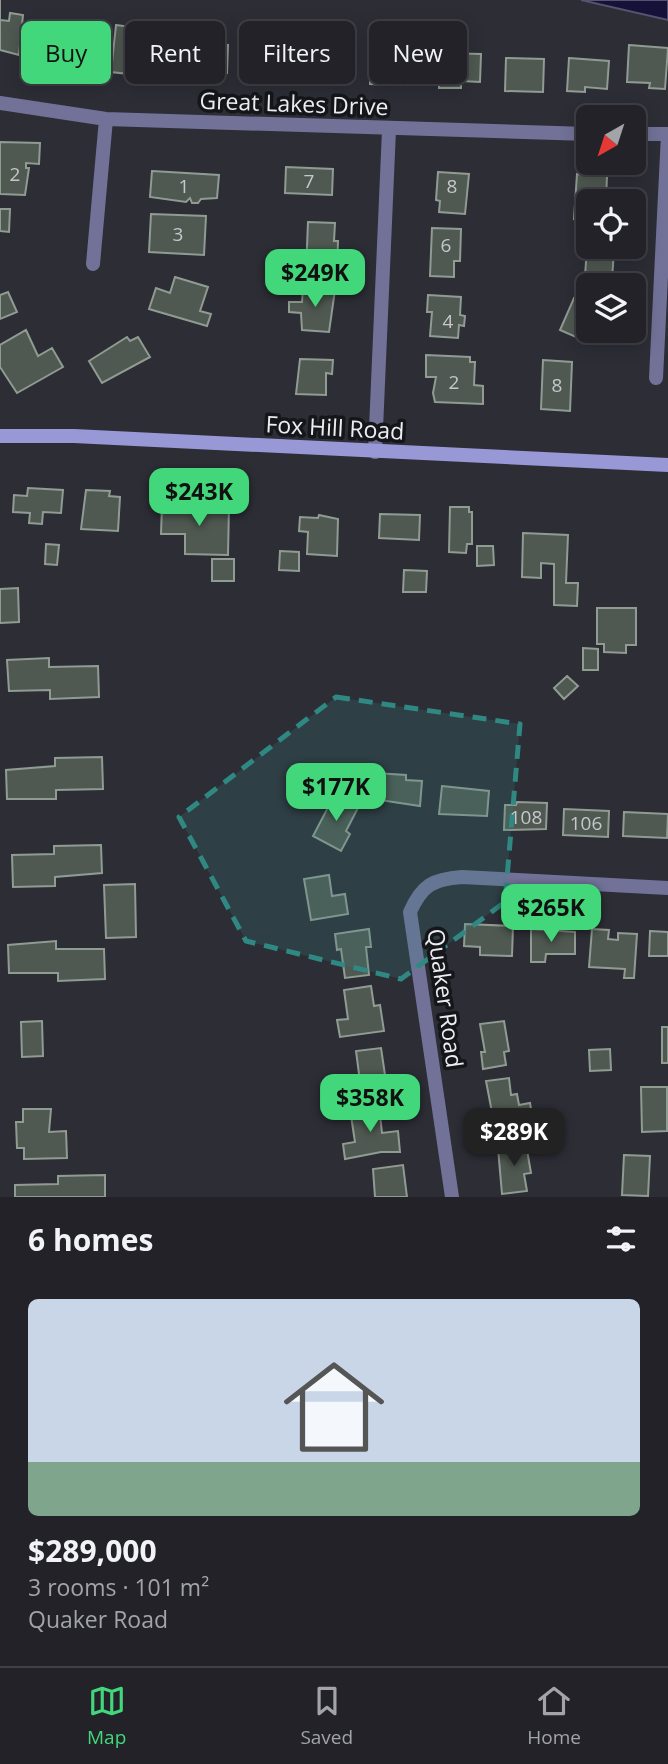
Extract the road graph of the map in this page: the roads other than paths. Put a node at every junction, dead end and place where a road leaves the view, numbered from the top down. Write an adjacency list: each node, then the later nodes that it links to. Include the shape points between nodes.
1 (0, 103): 2 (street, Great Lakes Drive)
2 (106, 119): 3 (street, Great Lakes Drive); 7 (street)
3 (389, 130): 4 (street, Great Lakes Drive); 10 (street)
4 (576, 134)
5 (646, 134): 6 (street)
6 (668, 134): 8 (street)
7 (93, 264)
8 (656, 378)
9 (0, 436): 10 (main road, Fox Hill Road)
10 (375, 452): 11 (main road, Fox Hill Road)
11 (668, 465)
12 (668, 888): 13 (street, Quaker Road, via 462,877 426,884 417,896 410,912)
13 (452, 1197)

